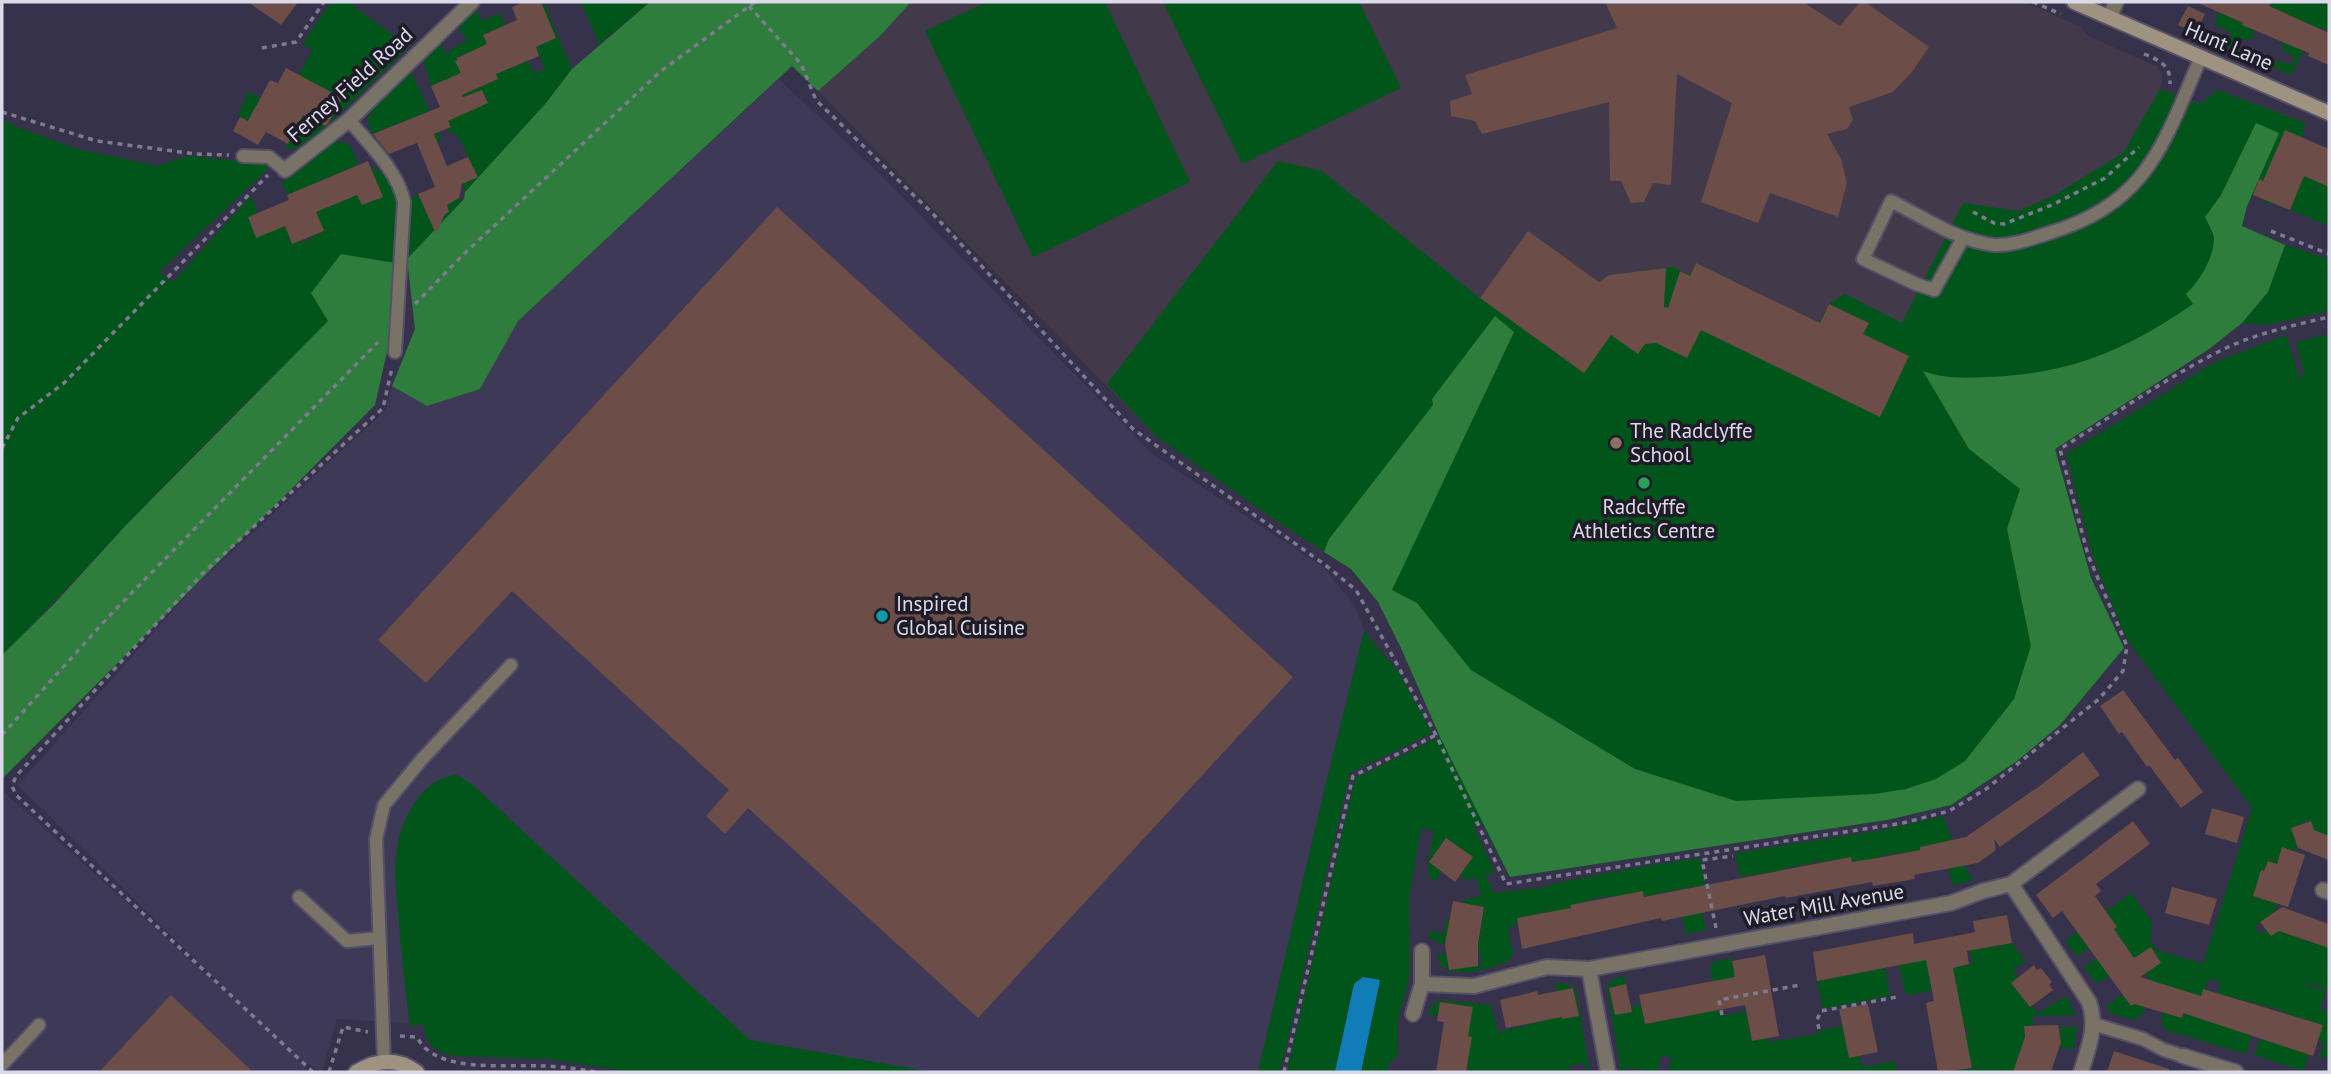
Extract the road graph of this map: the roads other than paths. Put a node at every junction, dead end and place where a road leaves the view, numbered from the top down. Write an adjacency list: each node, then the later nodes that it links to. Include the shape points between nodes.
1 (472, 2): 7 (street, Ferney Field Road)
2 (2074, 2): 4 (street, Hunt Lane)
3 (2116, 2): 4 (street)
4 (2110, 17): 5 (street, Hunt Lane)
5 (2201, 57): 6 (street, Hunt Lane); 10 (lane, via 2172,128 2148,169 2109,206 2081,222 2018,243 1996,245)
6 (2329, 113)
7 (349, 120): 9 (street, Ferney Field Road); 11 (lane, via 390,172 404,202)
8 (243, 156): 9 (lane, via 269,157)
9 (285, 170)
10 (1964, 238): 10 (lane, via 1891,201 1863,259 1934,290)
11 (396, 352)
12 (511, 665): 16 (lane, via 384,805 376,839)
13 (2138, 789): 14 (street, Water Mill Avenue)
14 (2011, 884): 18 (street, Water Mill Avenue, via 1951,903); 21 (street, via 2087,998)
15 (299, 897): 16 (lane, via 347,941)
16 (378, 938): 24 (lane)
17 (1422, 951): 19 (street)
18 (1589, 969): 19 (street, Water Mill Avenue, via 1547,967 1474,986); 28 (street)
19 (1422, 984): 20 (street)
20 (1413, 1014)
21 (2093, 1024): 23 (lane); 29 (street)
22 (39, 1025): 25 (lane)
23 (2183, 1056): 30 (street)
24 (384, 1061): 26 (street); 27 (street)
25 (2, 1065)
26 (356, 1072)
27 (417, 1072)
28 (1608, 1072)
29 (2081, 1072)
30 (2236, 1072)

